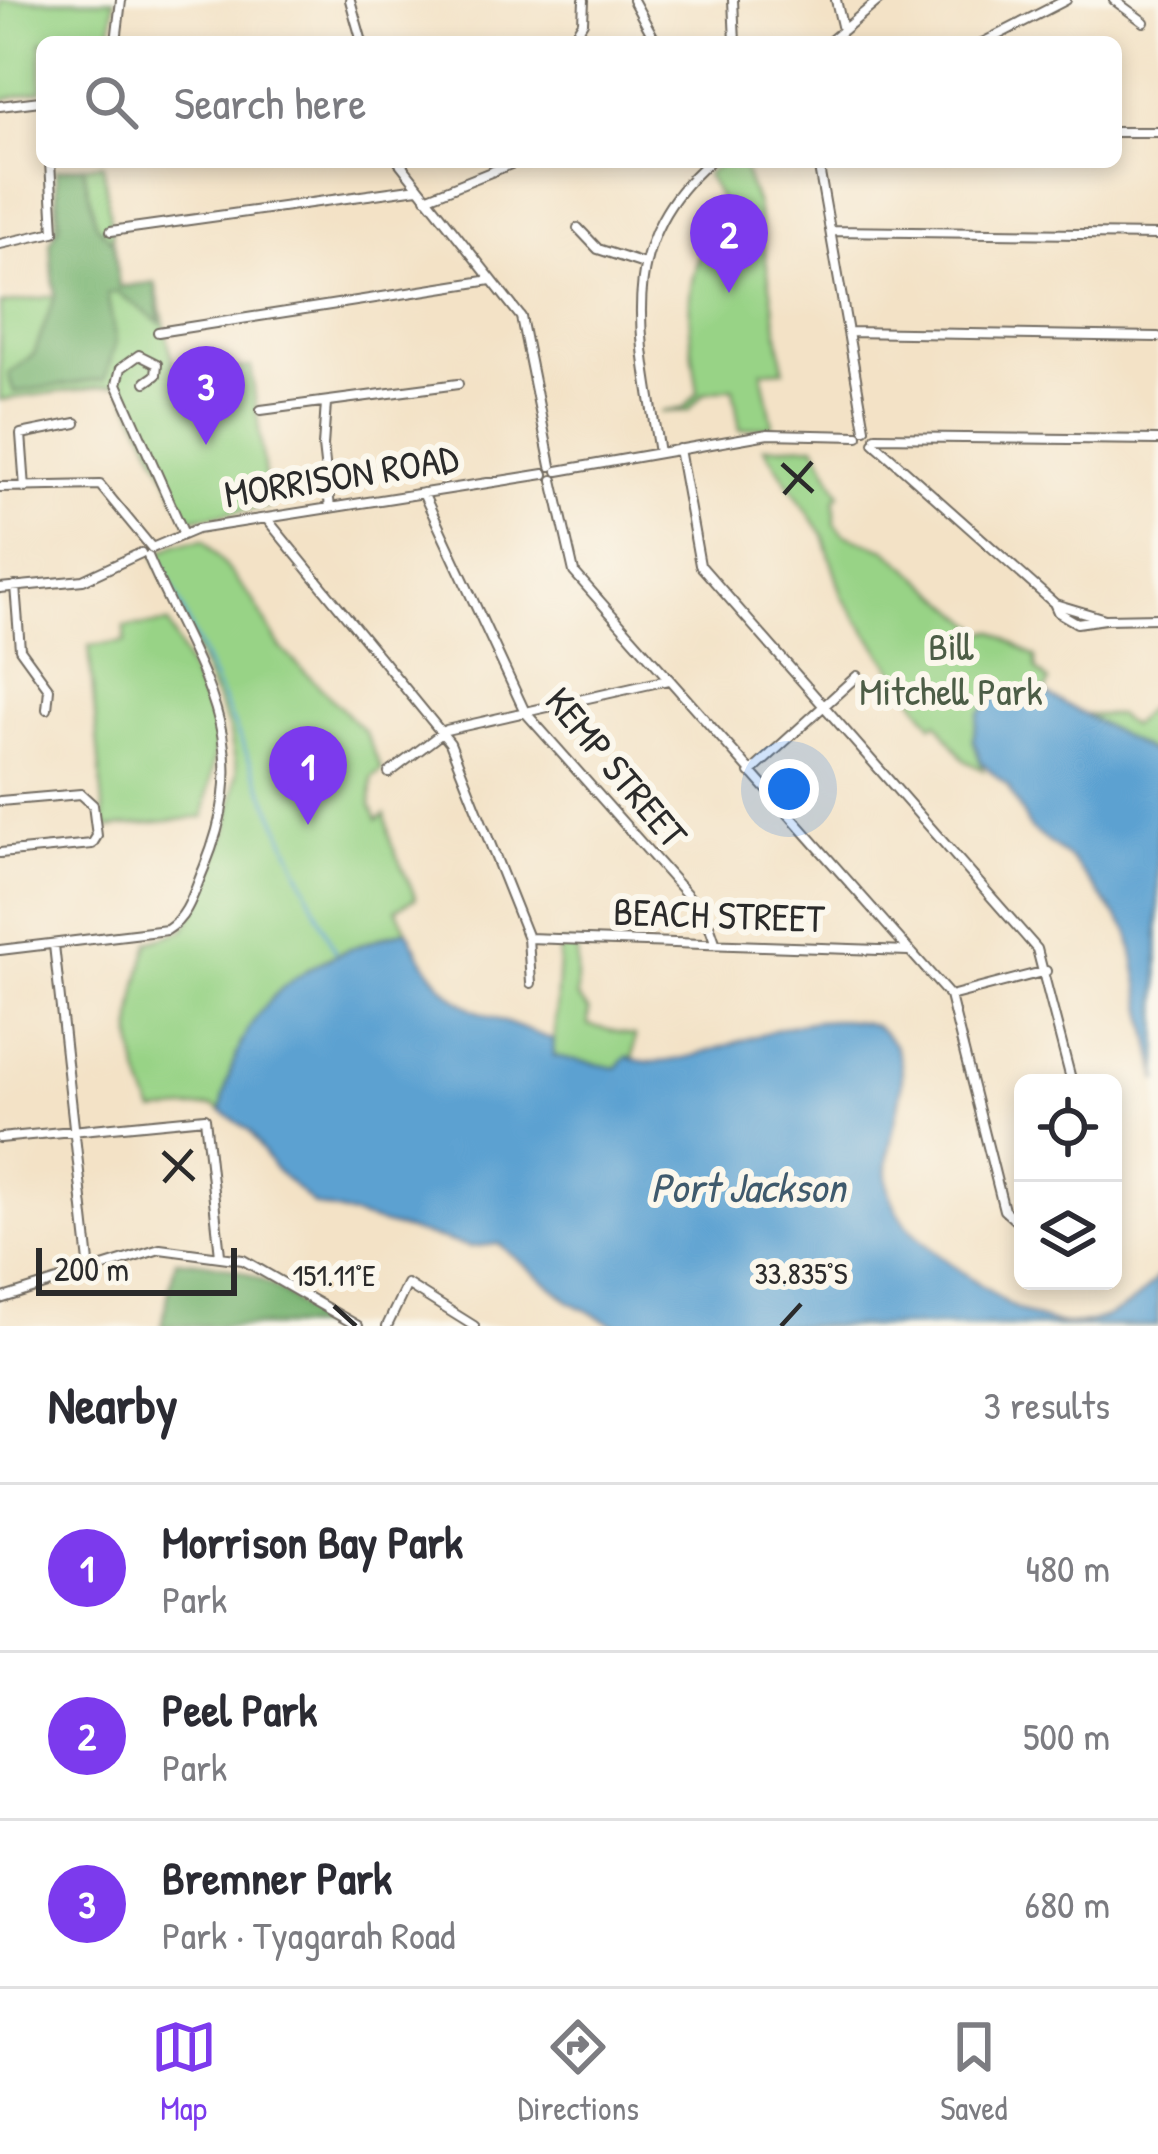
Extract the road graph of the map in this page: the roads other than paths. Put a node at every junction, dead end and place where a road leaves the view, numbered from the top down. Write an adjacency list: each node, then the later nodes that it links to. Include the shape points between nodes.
1 (121, 0): 12 (street)
2 (350, 0): 13 (street)
3 (584, 0): 14 (street)
4 (633, 0): 15 (street)
5 (733, 0): 16 (street)
6 (836, 0): 11 (street)
7 (879, 0): 11 (street)
8 (1066, 0): 18 (street)
9 (1114, 0): 10 (street)
10 (1144, 22)
11 (843, 30): 17 (street)
12 (117, 36)
13 (360, 36)
14 (575, 36)
15 (653, 36)
16 (736, 36)
17 (836, 36)
18 (996, 36)
19 (36, 102): 20 (street)
20 (0, 106)
21 (1122, 132): 22 (street)
22 (1158, 133)
23 (50, 168): 34 (street, via 53,235)
24 (403, 168): 28 (street)
25 (501, 168): 29 (street)
26 (704, 168): 35 (street, via 670,206)
27 (819, 168): 32 (street)
28 (419, 188): 29 (street); 31 (street)
29 (426, 198): 36 (street)
30 (578, 228): 35 (street, via 598,249)
31 (111, 231)
32 (830, 231): 33 (street); 38 (street)
33 (1158, 235)
34 (0, 244)
35 (644, 264): 49 (street, via 638,321)
36 (493, 279): 37 (street); 50 (street, via 525,326)
37 (158, 332)
38 (848, 332): 39 (street); 45 (street)
39 (1158, 337)
40 (146, 382): 56 (street, via 157,364 139,355 125,363 117,384)
41 (458, 384): 42 (street)
42 (326, 403): 43 (street); 54 (street)
43 (261, 410)
44 (76, 423): 52 (street, via 21,434)
45 (862, 432): 46 (street, MORRISON ROAD); 48 (street, MORRISON ROAD, via 768,434)
46 (875, 440): 47 (street); 60 (street, via 1054,603 1105,619)
47 (1158, 440)
48 (679, 449): 49 (street, MORRISON ROAD); 63 (street, via 700,566)
49 (659, 453): 50 (street, MORRISON ROAD)
50 (551, 472): 53 (street, MORRISON ROAD); 62 (street, via 570,567)
51 (0, 488): 52 (street)
52 (25, 488): 57 (street, via 100,485)
53 (423, 493): 54 (street, MORRISON ROAD); 65 (street, KEMP STREET)
54 (330, 508): 55 (street, MORRISON ROAD)
55 (266, 518): 56 (street, MORRISON ROAD); 66 (street)
56 (183, 532): 57 (street, MORRISON ROAD)
57 (147, 550): 58 (street, MORRISON ROAD, via 83,580); 73 (street, via 226,737 220,824 177,924)
58 (15, 586): 59 (street, MORRISON ROAD); 64 (street, via 20,649 50,689)
59 (0, 588)
60 (1158, 618)
61 (856, 676): 63 (street)
62 (668, 680): 65 (street); 68 (street)
63 (824, 707): 68 (street); 76 (street, via 1032,941)
64 (47, 709)
65 (524, 712): 66 (street); 72 (street, KEMP STREET, via 706,916)
66 (442, 732): 67 (street); 71 (street)
67 (389, 773)
68 (750, 773): 75 (street)
69 (0, 801): 70 (street, via 82,794 93,805 97,836 92,844)
70 (0, 854)
71 (528, 938): 72 (street, BEACH STREET); 77 (street)
72 (715, 942): 75 (street, BEACH STREET)
73 (54, 945): 74 (street); 80 (street)
74 (0, 950)
75 (908, 951): 78 (street)
76 (1046, 971): 78 (street); 79 (street)
77 (530, 983)
78 (950, 996): 82 (street, via 1002,1206)
79 (1070, 1074)
80 (74, 1130): 81 (street); 83 (street, via 200,1116 209,1122); 84 (street)
81 (0, 1138)
82 (1014, 1218)
83 (220, 1255): 84 (street, via 149,1249); 86 (street, via 243,1260)
84 (90, 1272): 85 (street)
85 (0, 1299)
86 (358, 1326)
87 (387, 1326): 88 (street, via 407,1284)
88 (474, 1326)

